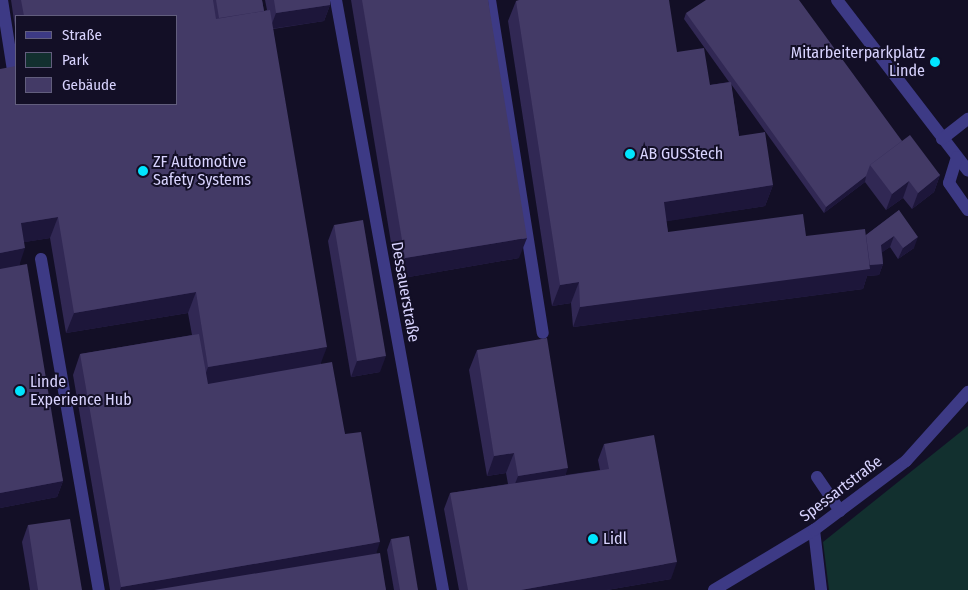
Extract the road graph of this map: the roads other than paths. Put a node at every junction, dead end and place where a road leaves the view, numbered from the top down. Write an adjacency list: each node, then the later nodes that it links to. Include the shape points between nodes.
1 (2, 0): 5 (street)
2 (336, 0): 18 (street, Dessauerstraße)
3 (490, 0): 12 (street)
4 (836, 0): 7 (street)
5 (14, 77)
6 (968, 119): 7 (street)
7 (942, 139): 8 (street)
8 (957, 157): 9 (street); 10 (street, via 949,183)
9 (968, 171)
10 (968, 210)
11 (41, 259): 17 (street)
12 (543, 333)
13 (968, 392): 15 (street, Spessartstraße, via 906,461)
14 (817, 477): 15 (street)
15 (840, 511): 16 (street, Spessartstraße)
16 (814, 530): 19 (street, Spessartstraße); 20 (street)
17 (99, 590)
18 (443, 590)
19 (714, 590)
20 (821, 590)

